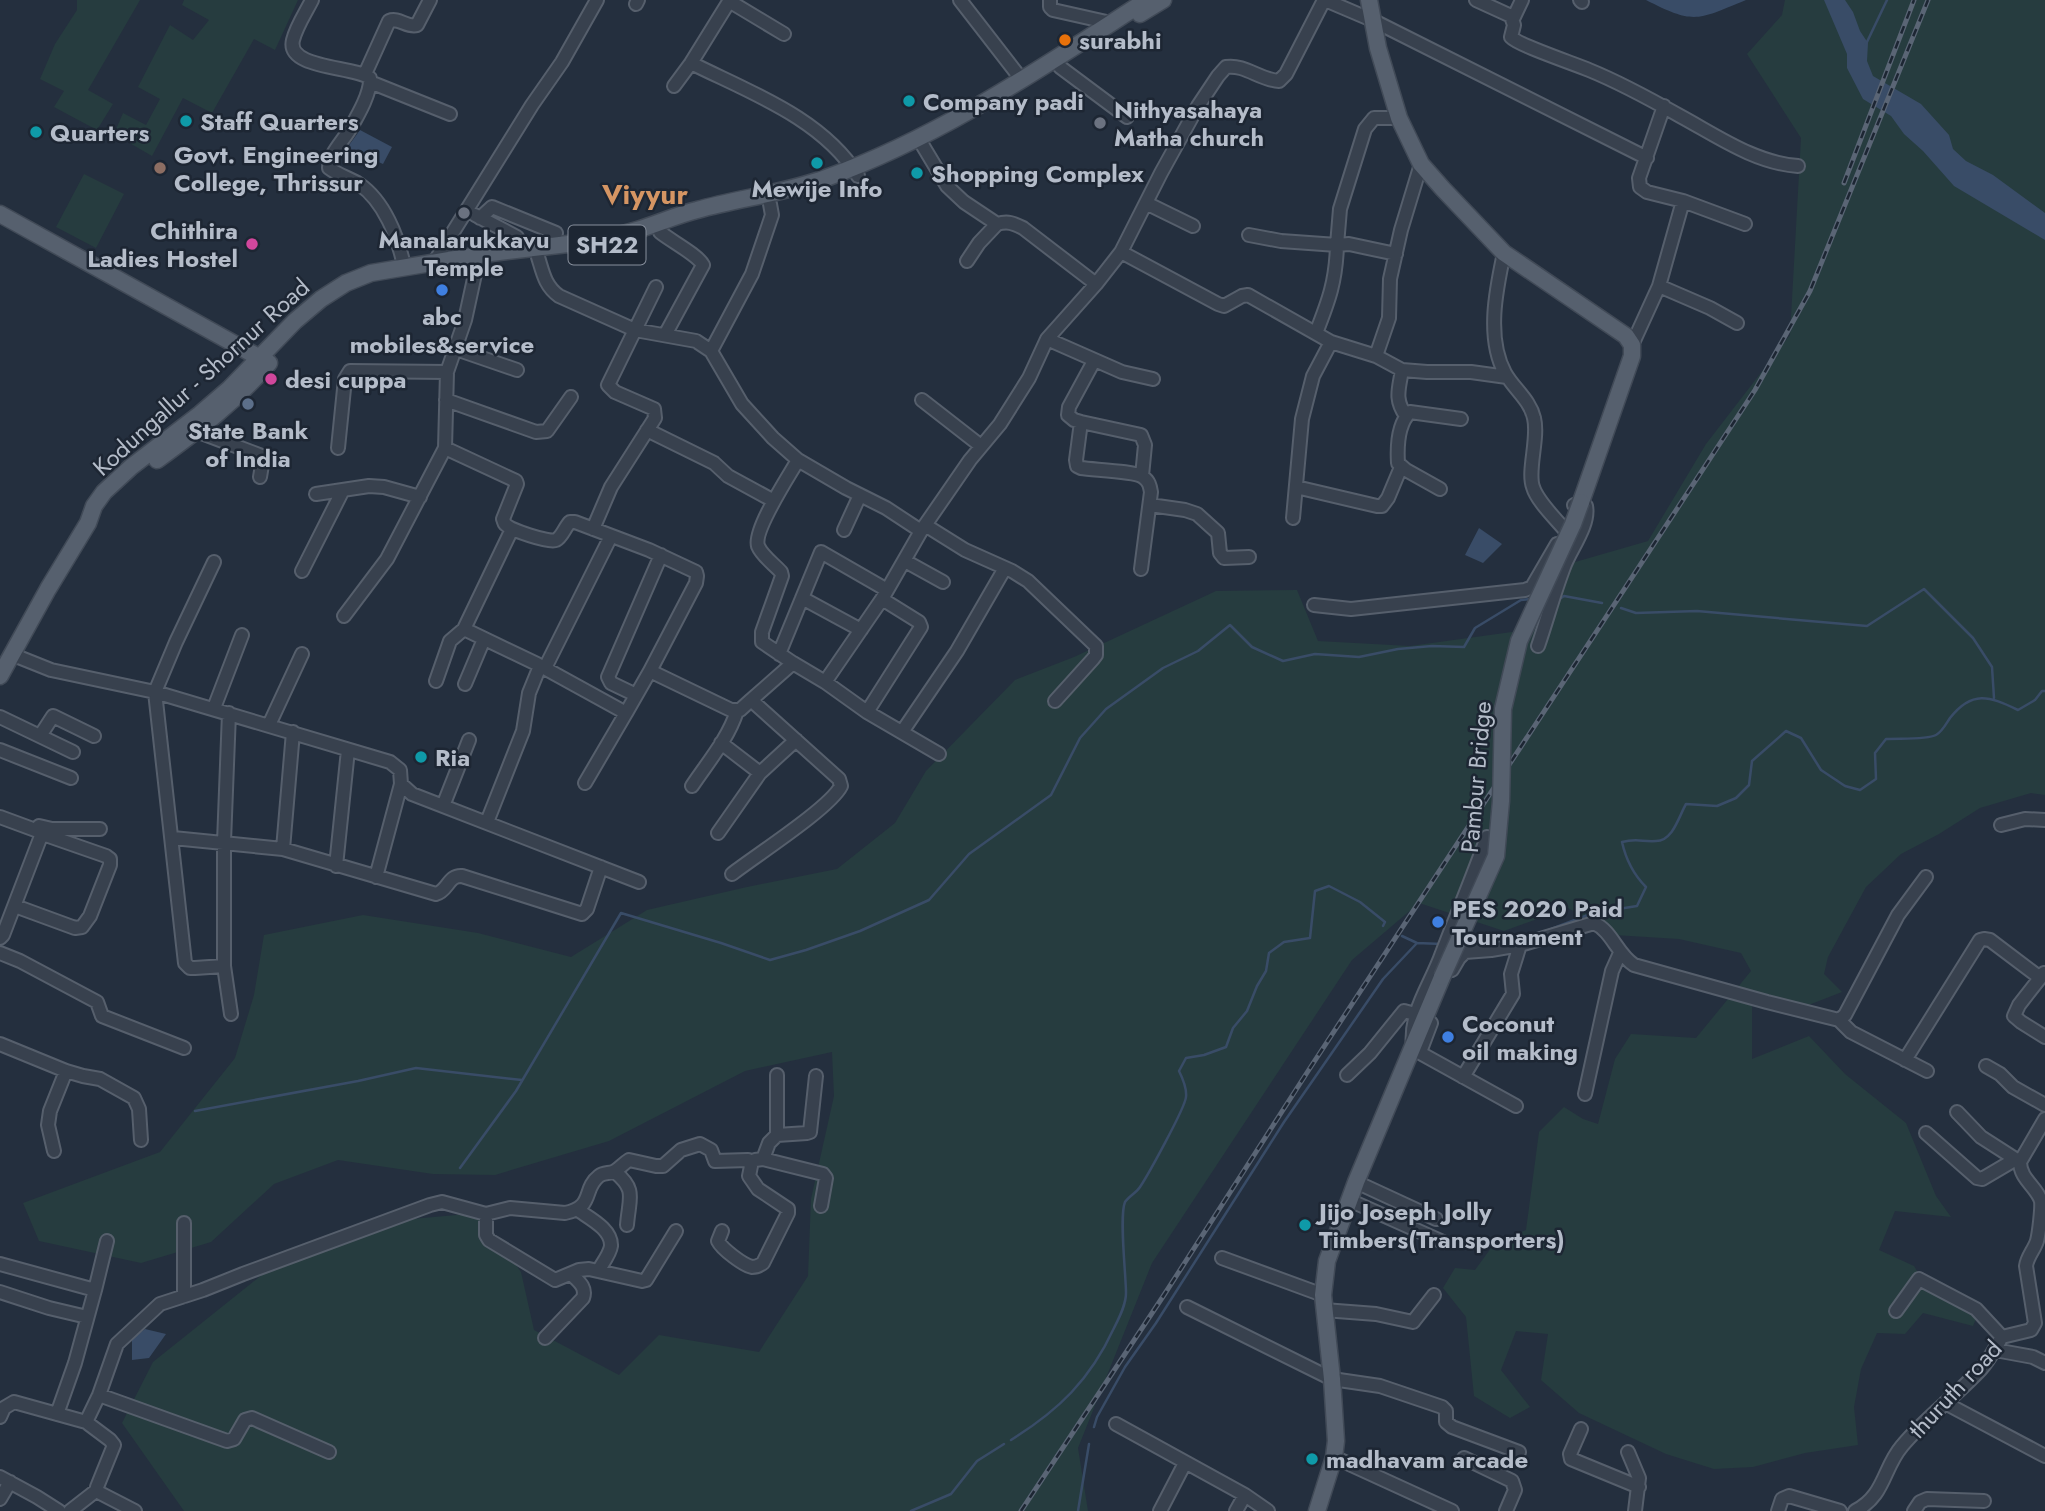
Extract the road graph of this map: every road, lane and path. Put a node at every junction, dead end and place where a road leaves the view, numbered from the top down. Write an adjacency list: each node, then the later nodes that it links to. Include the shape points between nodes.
1 (312, 0): 19 (street, via 293,41 298,57)
2 (430, 0): 19 (street, via 417,25 390,21)
3 (597, 0): 34 (street)
4 (960, 0): 20 (street)
5 (1050, 0): 15 (street, via 1053,10)
6 (1147, 0): 15 (main road, Kodungallur - Shornur Road / SH22)
7 (1163, 0): 18 (main road, Kodungallur - Shornur Road / SH22)
8 (1324, 0): 14 (street); 32 (street, via 1279,81 1236,65 1226,67 1218,76)
9 (1369, 0): 14 (main road)
10 (1476, 0): 13 (street)
11 (1522, 0): 13 (street)
12 (730, 1): 16 (street); 17 (street)
13 (1513, 19): 22 (street, via 1512,40 1626,85)
14 (1372, 20): 25 (main road); 27 (street)
15 (1111, 23): 20 (main road, Kodungallur - Shornur Road / SH22)
16 (784, 34)
17 (691, 63): 21 (street); 30 (street, via 801,118 837,148)
18 (1060, 67): 24 (street); 26 (main road, Kodungallur - Shornur Road / SH22)
19 (368, 78): 23 (street); 51 (street, via 364,100 329,165 372,195 401,251)
20 (1022, 80): 30 (main road, Kodungallur - Shornur Road / SH22)
21 (674, 86)
22 (1664, 106): 27 (street); 29 (street, via 1750,153)
23 (450, 114)
24 (1127, 117)
25 (1399, 118): 28 (main road); 44 (street, via 1374,118 1365,129 1340,209)
26 (923, 146): 30 (main road, Kodungallur - Shornur Road / SH22); 37 (street, via 947,186)
27 (1647, 158): 31 (street, via 1640,187)
28 (1421, 164): 46 (main road); 47 (street)
29 (1798, 166)
30 (855, 172): 33 (main road, Kodungallur - Shornur Road / SH22, via 827,188); 51 (main road, Kodungallur - Shornur Road / SH22, via 719,204 613,236)
31 (1683, 201): 38 (street); 53 (street)
32 (1146, 203): 39 (street); 45 (street)
33 (770, 204): 40 (main road, Kodungallur - Shornur Road / SH22, via 720,213); 63 (street, via 772,215 752,274)
34 (466, 210): 36 (street); 51 (street)
35 (0, 214): 65 (main road)
36 (480, 218): 41 (street, via 492,207); 43 (street)
37 (997, 224): 49 (street); 52 (street, via 1023,228)
38 (1745, 225)
39 (1193, 226)
40 (660, 232): 48 (main road, Kodungallur - Shornur Road / SH22); 58 (street, via 703,265)
41 (556, 233)
42 (1249, 235): 44 (street)
43 (517, 237)
44 (1337, 245): 47 (street); 57 (street, via 1336,273)
45 (1121, 251): 52 (street); 57 (street, via 1218,304 1224,306 1248,295)
46 (1504, 253): 61 (main road, via 1626,335); 70 (street, via 1495,323 1498,359)
47 (1396, 254): 64 (street, via 1389,318)
48 (538, 257): 50 (main road, Kodungallur - Shornur Road / SH22); 56 (street, via 551,290)
49 (967, 261)
50 (477, 265): 51 (main road, Kodungallur - Shornur Road / SH22); 62 (street)
51 (420, 266): 65 (main road, Kodungallur - Shornur Road / SH22, via 371,273 333,290 295,321)
52 (1096, 284): 59 (street)
53 (1659, 286): 55 (street); 61 (street)
54 (656, 287): 56 (street)
55 (1737, 323)
56 (635, 330): 58 (street); 78 (street, via 608,384 615,393 654,409)
57 (1316, 333): 60 (street)
58 (665, 335): 63 (street, via 696,341)
59 (1047, 338): 66 (street); 80 (street, via 1029,378)
60 (1331, 342): 64 (street); 87 (street, via 1313,376 1302,419)
61 (1632, 345): 94 (main road, Pambur Bridge)
62 (456, 349): 67 (street); 69 (street)
63 (711, 351): 83 (street, via 742,404)
64 (1376, 356): 68 (street)
65 (265, 360): 79 (main road, Kodungallur - Shornur Road / SH22, via 239,396); 97 (main road, Kodungallur - Shornur Road / SH22, via 113,483 94,506)
66 (1094, 361): 71 (street); 77 (street, via 1068,412 1070,418)
67 (517, 370)
68 (1402, 370): 70 (street); 75 (street, via 1398,399)
69 (447, 372): 73 (street); 81 (street, via 350,371 345,379)
70 (1507, 377): 102 (street, via 1534,418 1534,491)
71 (1153, 379)
72 (571, 397): 73 (street, via 544,432)
73 (446, 400): 82 (street)
74 (922, 400): 80 (street)
75 (1406, 416): 76 (street, via 1416,412); 84 (street, via 1398,453)
76 (1461, 419)
77 (1081, 422): 85 (street, via 1141,435 1145,445); 85 (street, via 1077,466)
78 (647, 430): 93 (street, via 714,463 728,477); 100 (street, via 611,487)
79 (196, 431): 86 (street, via 262,456); 97 (main road, Kodungallur - Shornur Road / SH22, via 125,484)
80 (981, 446): 98 (street)
81 (338, 448)
82 (445, 449): 92 (street); 99 (street, via 516,481 503,519)
83 (799, 460): 91 (street); 93 (street)
84 (1401, 467): 87 (street, via 1382,506); 88 (street)
85 (1142, 476): 95 (street, via 1150,486)
86 (260, 477)
87 (1296, 487): 96 (street)
88 (1440, 489)
89 (342, 490): 90 (street); 92 (street, via 384,487); 110 (street)
90 (316, 494)
91 (860, 495): 98 (street); 101 (street)
92 (420, 497): 115 (street, via 387,559)
93 (774, 501): 123 (street, via 757,540 782,576 761,637)
94 (1581, 502): 102 (street, via 1573,506); 120 (street, via 1587,513 1564,565); 190 (main road, Pambur Bridge, bridge, via 1519,640 1503,709 1496,856 1442,978)
95 (1150, 505): 105 (street, via 1197,514 1218,533 1224,558); 109 (street)
96 (1293, 518)
97 (88, 523): 121 (main road, SH22)
98 (923, 528): 106 (street); 108 (street)
99 (512, 529): 100 (street, via 547,541 557,540 570,522); 116 (street)
100 (593, 529): 103 (street)
101 (844, 530)
102 (1564, 530): 114 (street, via 1532,587 1525,590 1351,609)
103 (611, 536): 104 (street); 125 (street)
104 (661, 555): 126 (street, via 691,568 697,576); 132 (street, via 608,677)
105 (1249, 557)
106 (905, 561): 111 (street); 112 (street)
107 (214, 562): 131 (street)
108 (1005, 568): 134 (street, via 1028,581 1096,646 1096,655); 143 (street)
109 (1141, 569)
110 (302, 571)
111 (943, 582)
112 (884, 595): 113 (street, via 822,551); 117 (street); 137 (street, via 921,627)
113 (802, 598): 117 (street); 123 (street)
114 (1314, 605)
115 (344, 616)
116 (464, 629): 119 (street); 128 (street, via 450,641)
117 (862, 630): 129 (street)
118 (242, 635): 135 (street)
119 (484, 639): 125 (street); 130 (street)
120 (1538, 646)
121 (11, 654): 127 (main road, SH22); 131 (street, via 61,673)
122 (302, 654): 141 (street)
123 (779, 654): 124 (street)
124 (793, 663): 129 (street); 133 (street)
125 (542, 667): 139 (street); 162 (street, via 529,693 523,731)
126 (650, 671): 132 (street); 136 (street)
127 (0, 676)
128 (436, 681)
129 (825, 682): 137 (street)
130 (465, 684)
131 (155, 692): 135 (street); 168 (street)
132 (636, 695): 139 (street)
133 (751, 700): 136 (street); 147 (street)
134 (1055, 701)
135 (214, 708): 138 (street)
136 (737, 711): 148 (street)
137 (867, 712): 143 (street)
138 (229, 713): 141 (street); 169 (street)
139 (626, 713): 155 (street)
140 (0, 717): 144 (street)
141 (269, 725): 142 (street)
142 (293, 732): 150 (street); 170 (street)
143 (902, 732): 152 (street)
144 (40, 736): 145 (street, via 53,716); 151 (street)
145 (94, 736)
146 (469, 740): 158 (street)
147 (796, 740): 153 (street); 173 (street, via 841,786 814,813)
148 (721, 743): 153 (street); 157 (street)
149 (0, 750): 154 (street)
150 (348, 750): 156 (street, via 397,766); 171 (street)
151 (73, 752)
152 (939, 754)
153 (760, 773): 166 (street)
154 (71, 778)
155 (585, 783)
156 (401, 784): 158 (street); 174 (street)
157 (692, 786)
158 (443, 806): 162 (street)
159 (0, 809): 164 (street, via 46,828)
160 (0, 817): 165 (street)
161 (2045, 820): 163 (street)
162 (487, 822): 172 (street)
163 (2001, 825)
164 (100, 829)
165 (40, 833): 177 (street); 177 (street, via 106,856 110,865 82,927)
166 (718, 834)
167 (1487, 837): 185 (street)
168 (173, 838): 169 (street); 182 (street, via 185,963 195,968)
169 (224, 842): 170 (street); 182 (street)
170 (284, 849): 171 (street)
171 (336, 866): 174 (street)
172 (601, 867): 174 (street, via 582,914 462,876 451,879 436,894); 176 (street)
173 (732, 874)
174 (376, 877)
175 (1926, 877): 186 (street, via 1898,915)
176 (639, 881)
177 (15, 906): 178 (street)
178 (0, 938)
179 (1520, 945): 181 (street, via 1594,923 1607,932); 190 (street, via 1461,955); 198 (street, via 1511,974 1513,994)
180 (0, 953): 189 (street, via 97,1002 102,1016)
181 (1620, 953): 186 (street, via 1649,971); 199 (street, via 1612,971)
182 (224, 966): 184 (street)
183 (2042, 975): 187 (street, via 2014,1016); 191 (street, via 1990,940 1980,940)
184 (231, 1014)
185 (1415, 1014): 190 (street, via 1412,1033); 196 (street, via 1404,1011)
186 (1839, 1020): 191 (street)
187 (2045, 1037)
188 (0, 1044): 193 (street)
189 (184, 1048)
190 (1417, 1050): 198 (street); 212 (main road, Pambur Bridge, via 1394,1089)
191 (1905, 1060): 194 (street)
192 (1986, 1066): 200 (street)
193 (66, 1071): 206 (street, via 100,1079 134,1098); 207 (street, via 50,1111)
194 (1927, 1071)
195 (777, 1075): 205 (street)
196 (1347, 1075)
197 (816, 1076): 205 (street, via 810,1132)
198 (1463, 1077): 201 (street)
199 (1586, 1094)
200 (2045, 1105)
201 (1516, 1106)
202 (1957, 1112): 210 (street, via 1981,1137)
203 (2045, 1119): 210 (street)
204 (1926, 1133): 210 (street, via 1977,1178)
205 (777, 1135): 208 (street)
206 (141, 1140)
207 (54, 1151)
208 (763, 1159): 209 (street); 215 (street, via 823,1174)
209 (748, 1160): 211 (street, via 715,1161 711,1150 700,1144 681,1150 663,1166 629,1160); 222 (street, via 754,1185 788,1213 758,1266 749,1266 721,1246)
210 (2018, 1160): 214 (street, thuruth road)
211 (615, 1172): 216 (street, via 597,1178); 220 (street, via 630,1187)
212 (1356, 1182): 213 (main road, Pambur Bridge); 218 (street)
213 (1349, 1200): 224 (street); 233 (main road, Pambur Bridge, via 1327,1261)
214 (2043, 1202): 237 (street, thuruth road, via 2039,1232 2026,1266 2035,1323 2031,1330)
215 (821, 1206)
216 (578, 1210): 217 (street, via 510,1208); 227 (street, via 601,1226 610,1239 611,1247)
217 (486, 1214): 228 (street, via 489,1240 551,1280); 232 (street, via 442,1202 430,1205)
218 (1436, 1219)
219 (184, 1223): 232 (street)
220 (627, 1225)
221 (676, 1231): 227 (street, via 646,1280)
222 (722, 1231)
223 (107, 1241): 229 (street)
224 (1443, 1242)
225 (1222, 1258): 233 (street)
226 (0, 1264): 229 (street)
227 (598, 1271): 228 (street)
228 (572, 1273): 238 (street, via 585,1290 583,1298)
229 (95, 1290): 236 (street)
230 (0, 1292): 236 (street)
231 (1434, 1294): 233 (street, via 1413,1322)
232 (184, 1296): 242 (street, via 160,1304 117,1344)
233 (1323, 1302): 241 (main road, Pambur Bridge)
234 (1187, 1307): 241 (street)
235 (1896, 1311): 237 (street, via 1919,1279 1976,1309)
236 (87, 1318): 244 (street)
237 (2002, 1337): 239 (street, thuruth road)
238 (545, 1338)
239 (1995, 1350): 240 (street); 243 (street, thuruth road)
240 (2045, 1363)
241 (1332, 1379): 250 (street, via 1380,1387 1442,1407 1452,1427); 253 (main road, Pambur Bridge)
242 (99, 1395): 246 (street); 249 (street, via 227,1441 252,1418)
243 (1945, 1404): 252 (street); 274 (street, thuruth road, via 1900,1447 1873,1499)
244 (57, 1414): 245 (street, via 14,1402); 246 (street)
245 (0, 1417)
246 (86, 1422): 258 (street, via 114,1445)
247 (1116, 1424): 255 (street)
248 (1581, 1429): 257 (street, via 1571,1459)
249 (329, 1452)
250 (1519, 1452)
251 (1628, 1452): 257 (street)
252 (2045, 1456)
253 (1334, 1457): 268 (main road, Pambur Bridge); 269 (street)
254 (1464, 1458): 270 (street, via 1512,1481 1515,1490)
255 (1185, 1463): 259 (street); 265 (street)
256 (5, 1479): 260 (street); 262 (street)
257 (1639, 1487): 271 (street)
258 (97, 1490): 263 (street); 264 (street)
259 (1245, 1495): 266 (street); 267 (street)
260 (0, 1499)
261 (1984, 1501): 275 (street, via 1927,1499)
262 (58, 1511)
263 (70, 1511)
264 (135, 1511)
265 (1160, 1511)
266 (1236, 1511)
267 (1268, 1511)
268 (1317, 1511)
269 (1452, 1511)
270 (1506, 1511)
271 (1635, 1511)
272 (1778, 1511): 273 (street, via 1782,1499 1789,1496)
273 (1840, 1511)
274 (1855, 1511)
275 (1914, 1511)

